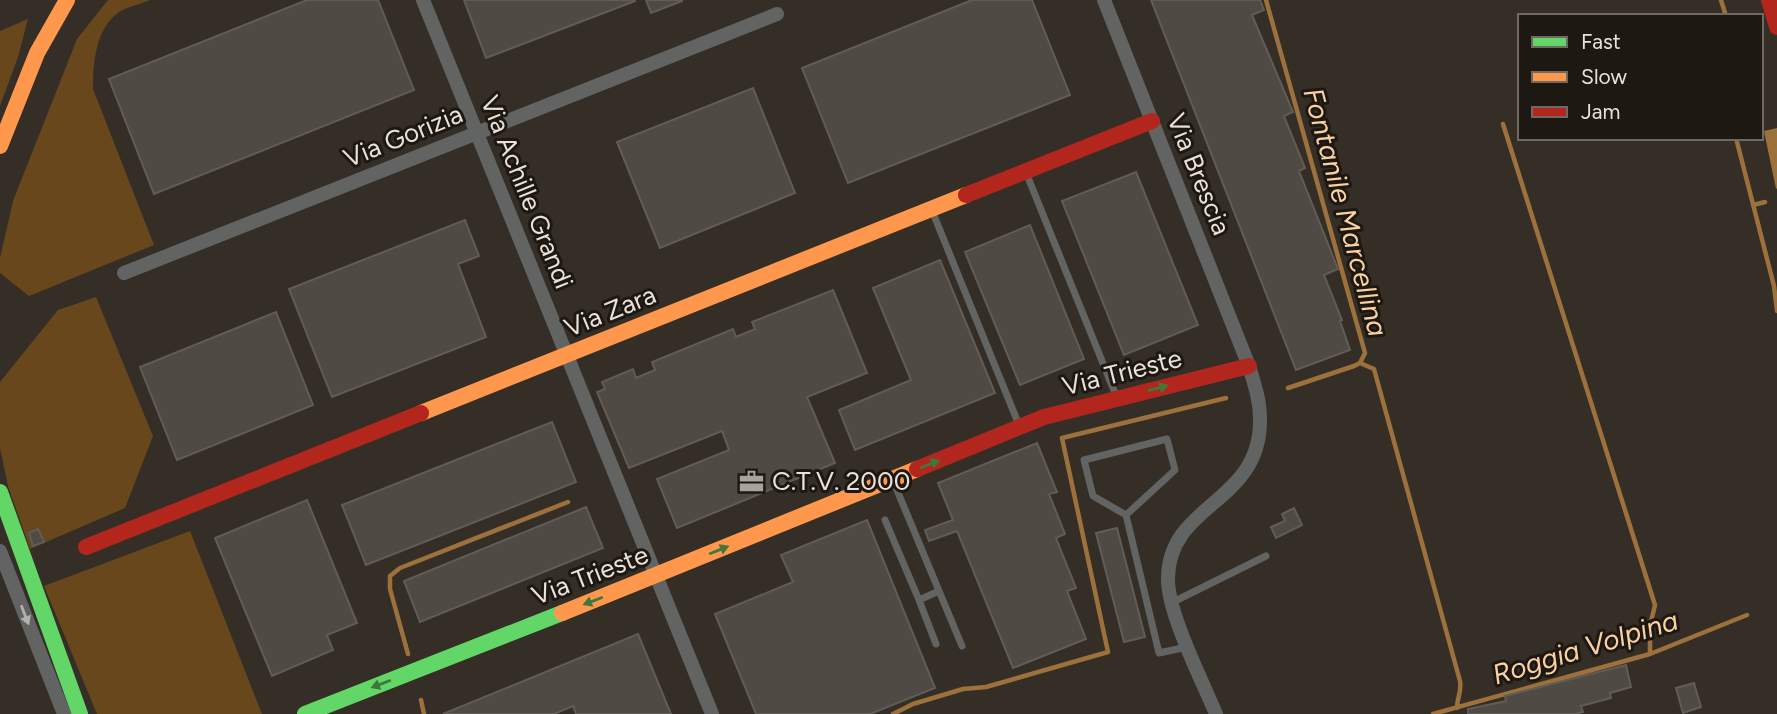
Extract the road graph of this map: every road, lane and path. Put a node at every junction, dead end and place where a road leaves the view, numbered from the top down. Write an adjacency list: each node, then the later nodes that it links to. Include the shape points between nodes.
1 (67, 0): 9 (main road, via 37,53)
2 (423, 0): 8 (street, Via Achille Grandi)
3 (1104, 0): 7 (street, Via Brescia)
4 (1769, 0): 6 (main road)
5 (778, 14): 8 (street, Via Gorizia)
6 (1777, 27)
7 (1152, 121): 10 (main road, Via Zara); 14 (street, Via Brescia)
8 (477, 133): 12 (street, Via Gorizia); 13 (street, Via Achille Grandi)
9 (0, 146)
10 (1026, 171): 11 (main road, Via Zara); 15 (lane)
11 (931, 209): 13 (main road, Via Zara); 16 (lane)
12 (124, 273)
13 (567, 355): 23 (main road, Via Zara); 26 (street, Via Achille Grandi)
14 (1249, 366): 15 (main road, Via Trieste, one-way to 14); 29 (street, Via Brescia, via 1260,416 1254,453 1234,486 1178,538 1168,570)
15 (1118, 398): 16 (main road, Via Trieste)
16 (1020, 427): 17 (main road, Via Trieste, one-way to 16)
17 (892, 479): 26 (main road, Via Trieste, one-way to 17); 27 (lane)
18 (0, 481): 21 (main road)
19 (0, 492): 21 (main road)
20 (1126, 515): 20 (lane, via 1175,470 1167,439 1084,460 1093,495); 32 (lane, via 1159,653)
21 (8, 519): 34 (main road)
22 (885, 520): 28 (lane)
23 (86, 547)
24 (0, 551): 33 (street, one-way to 33)
25 (1266, 556): 29 (lane)
26 (656, 576): 35 (main road, Via Trieste, one-way to 35); 36 (street, Via Achille Grandi)
27 (939, 591): 28 (lane); 31 (lane)
28 (919, 600): 30 (lane)
29 (1171, 603): 32 (street, Via Brescia)
30 (936, 644)
31 (962, 646)
32 (1188, 647): 37 (street, Via Brescia)
33 (64, 714)
34 (80, 714)
35 (304, 714)
36 (712, 714)
37 (1216, 714)

